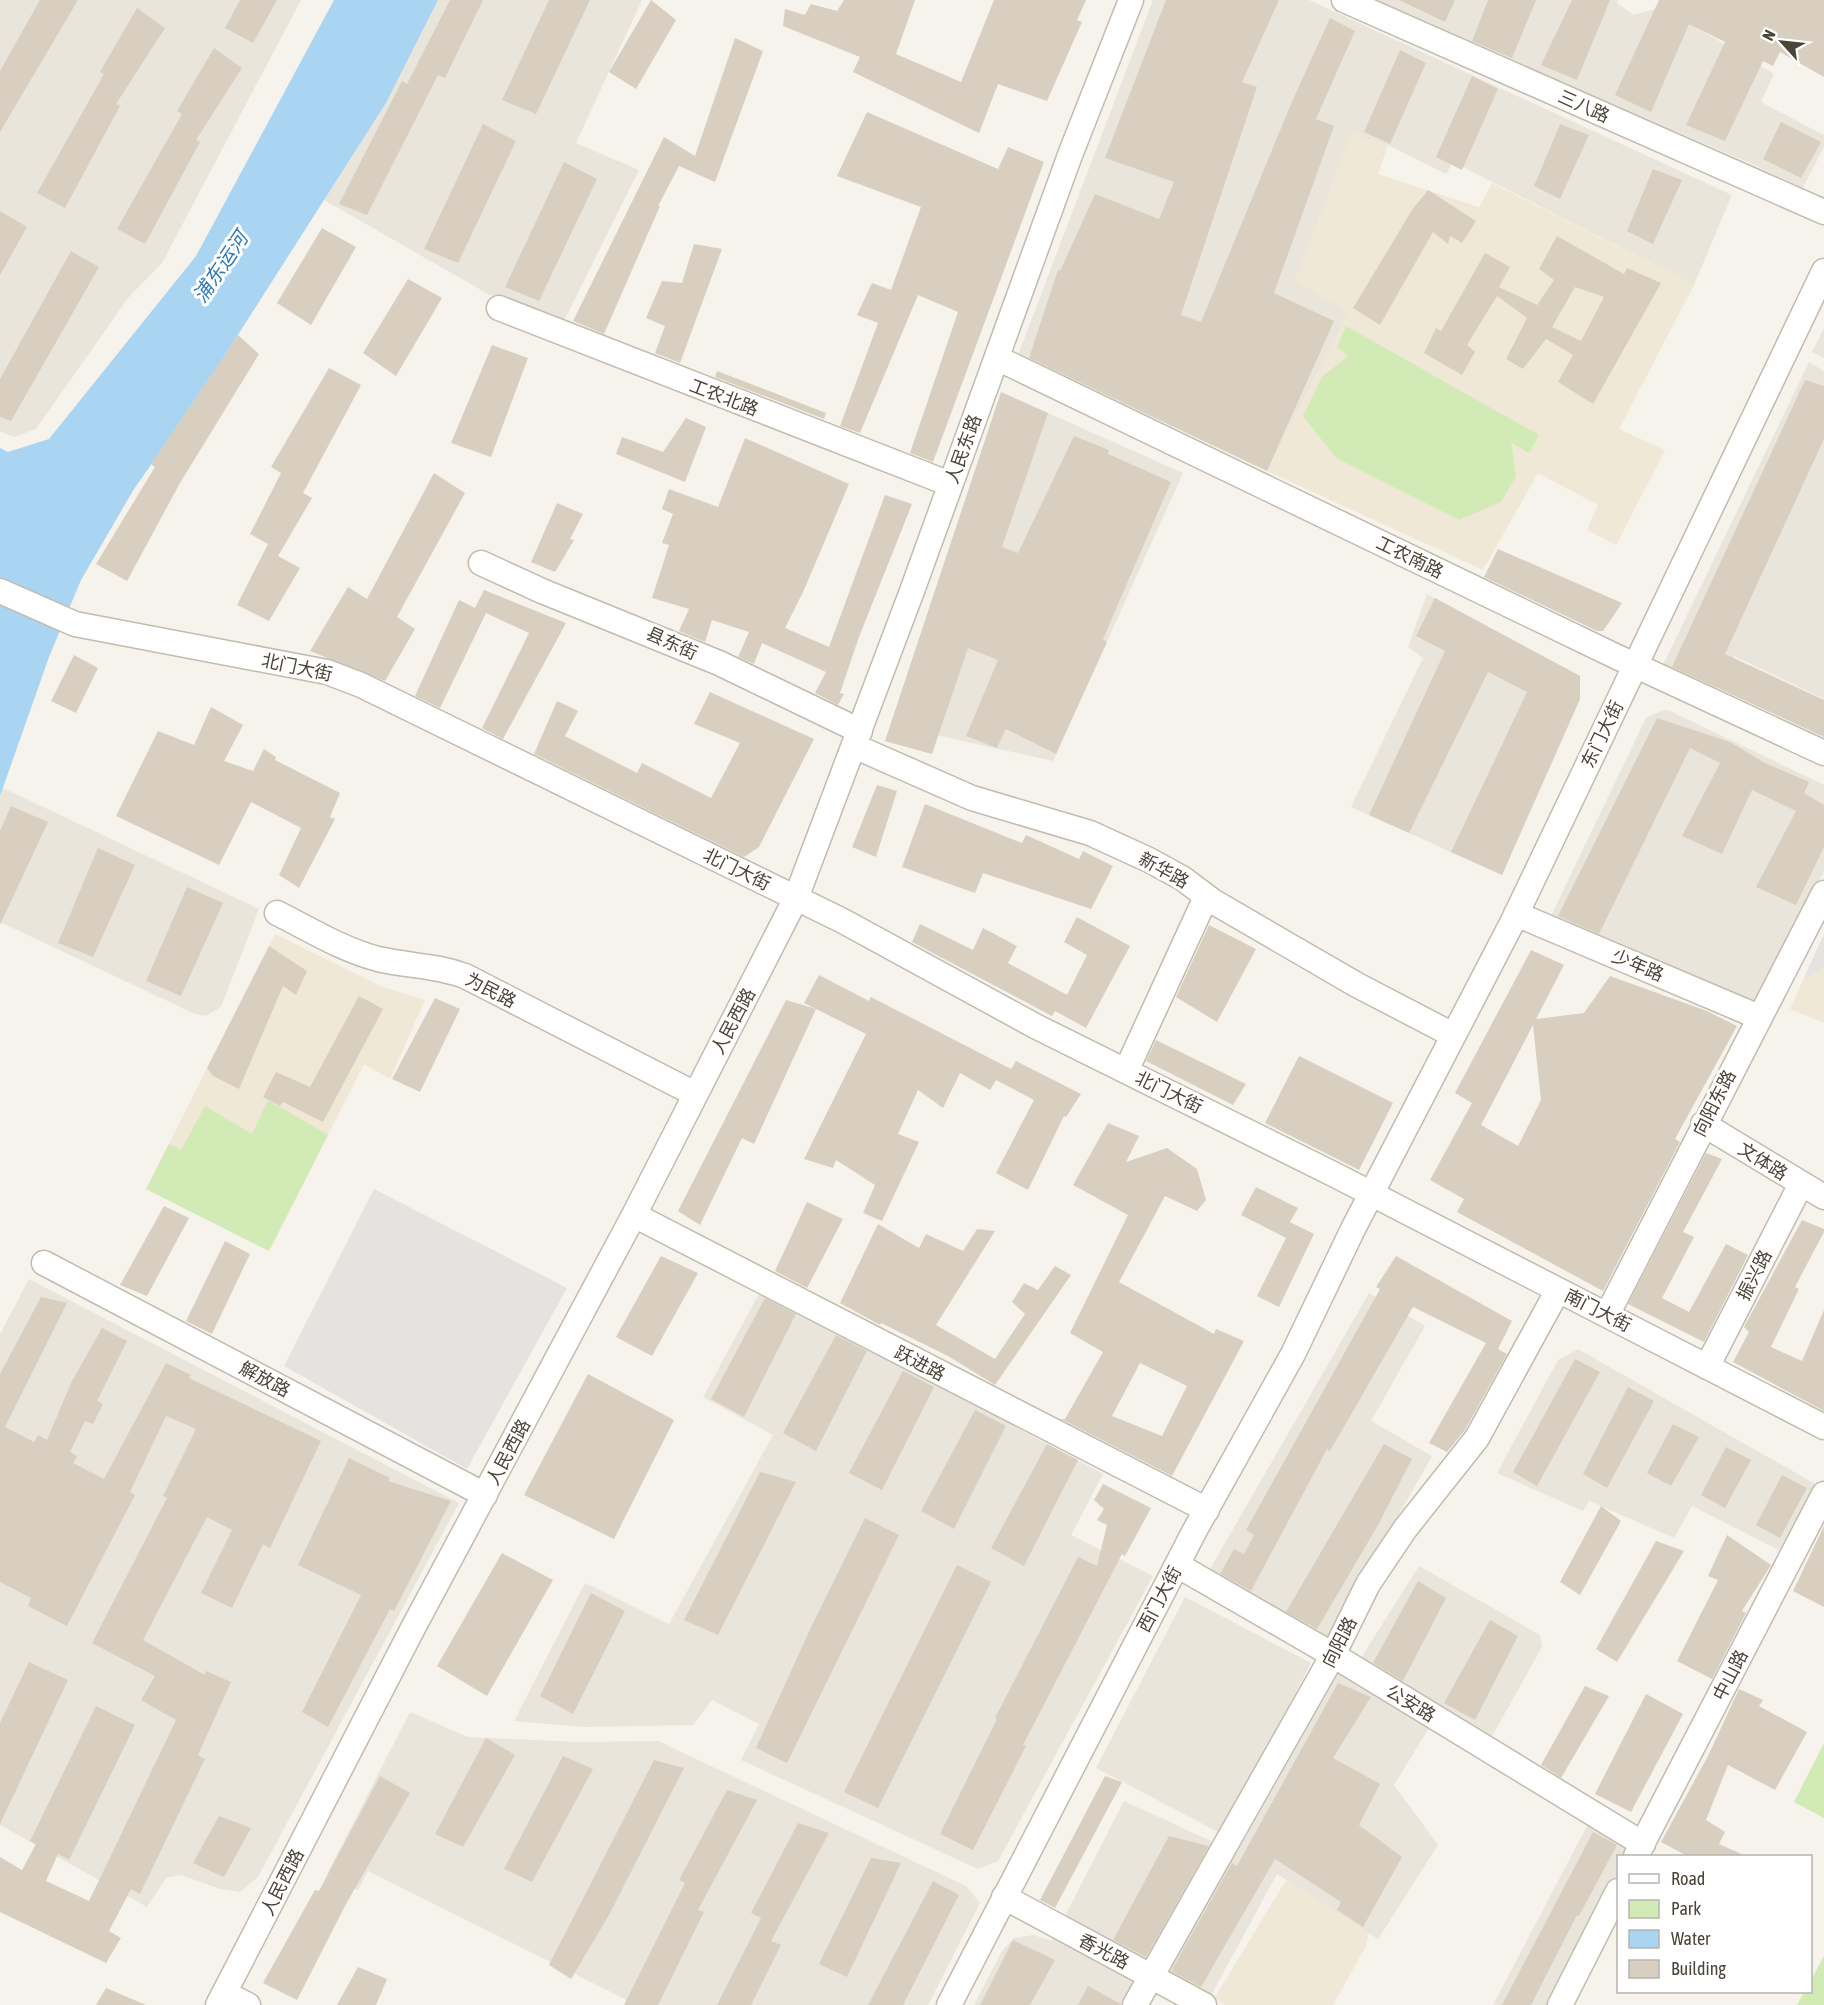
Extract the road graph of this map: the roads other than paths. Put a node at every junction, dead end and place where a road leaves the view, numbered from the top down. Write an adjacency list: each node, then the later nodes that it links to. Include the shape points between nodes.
1 (1131, 0): 6 (street, 人民东路)
2 (1344, 0): 3 (street, 三八路)
3 (1824, 212)
4 (1824, 271): 10 (street, 东门大街)
5 (499, 308): 7 (street, 工农北路)
6 (997, 358): 7 (street, 人民东路); 10 (street, 工农南路)
7 (950, 484): 11 (street, 人民东路)
8 (482, 563): 11 (street, 县东街, via 719,663)
9 (0, 591): 15 (street, 北门大街, via 75,624 344,678)
10 (1635, 665): 12 (street, 工农南路); 17 (street, 东门大街)
11 (857, 739): 14 (street, 新华路, via 972,798 1090,833 1182,878); 15 (street, 人民东路)
12 (1824, 753)
13 (1824, 893): 18 (street, 向阳东路)
14 (1206, 897): 19 (street, 新华路, via 1357,985); 20 (street)
15 (796, 898): 20 (street, 北门大街); 21 (street, 人民西路)
16 (277, 913): 21 (street, 为民路, via 378,959 432,966 465,976)
17 (1516, 914): 18 (street, 少年路); 19 (street, 东门大街)
18 (1759, 1017): 22 (street, 向阳东路)
19 (1453, 1035): 24 (street, 东门大街)
20 (1126, 1071): 24 (street, 北门大街)
21 (695, 1094): 26 (street, 人民西路)
22 (1703, 1124): 23 (street, 文体路); 29 (street, 向阳东路)
23 (1801, 1184): 25 (street, 文体路); 30 (street, 振兴路)
24 (1371, 1193): 28 (street, 南门大街); 34 (street, 西门大街, via 1293,1354)
25 (1824, 1197)
26 (634, 1215): 33 (street, 人民西路); 34 (street, 跃进路)
27 (44, 1263): 33 (street, 解放路)
28 (1558, 1290): 29 (street, 南门大街); 36 (street, 向阳路, via 1487,1423 1385,1556)
29 (1607, 1315): 30 (street, 南门大街)
30 (1707, 1367): 31 (street, 南门大街)
31 (1824, 1427)
32 (1824, 1494): 37 (street, 中山路)
33 (485, 1495): 41 (street, 人民西路)
34 (1207, 1510): 35 (street, 西门大街)
35 (1177, 1565): 36 (street, 公安路); 39 (street, 西门大街)
36 (1333, 1655): 37 (street, 公安路); 40 (street, 向阳路)
37 (1640, 1850)
38 (1617, 1893): 46 (street)
39 (1004, 1897): 40 (street, 香光路); 43 (street, 西门大街)
40 (1150, 1977): 44 (street, 向阳路); 45 (street, 香光路)
41 (221, 1999): 42 (street)
42 (248, 2005)
43 (949, 2005)
44 (1135, 2005)
45 (1204, 2005)
46 (1560, 2005)

